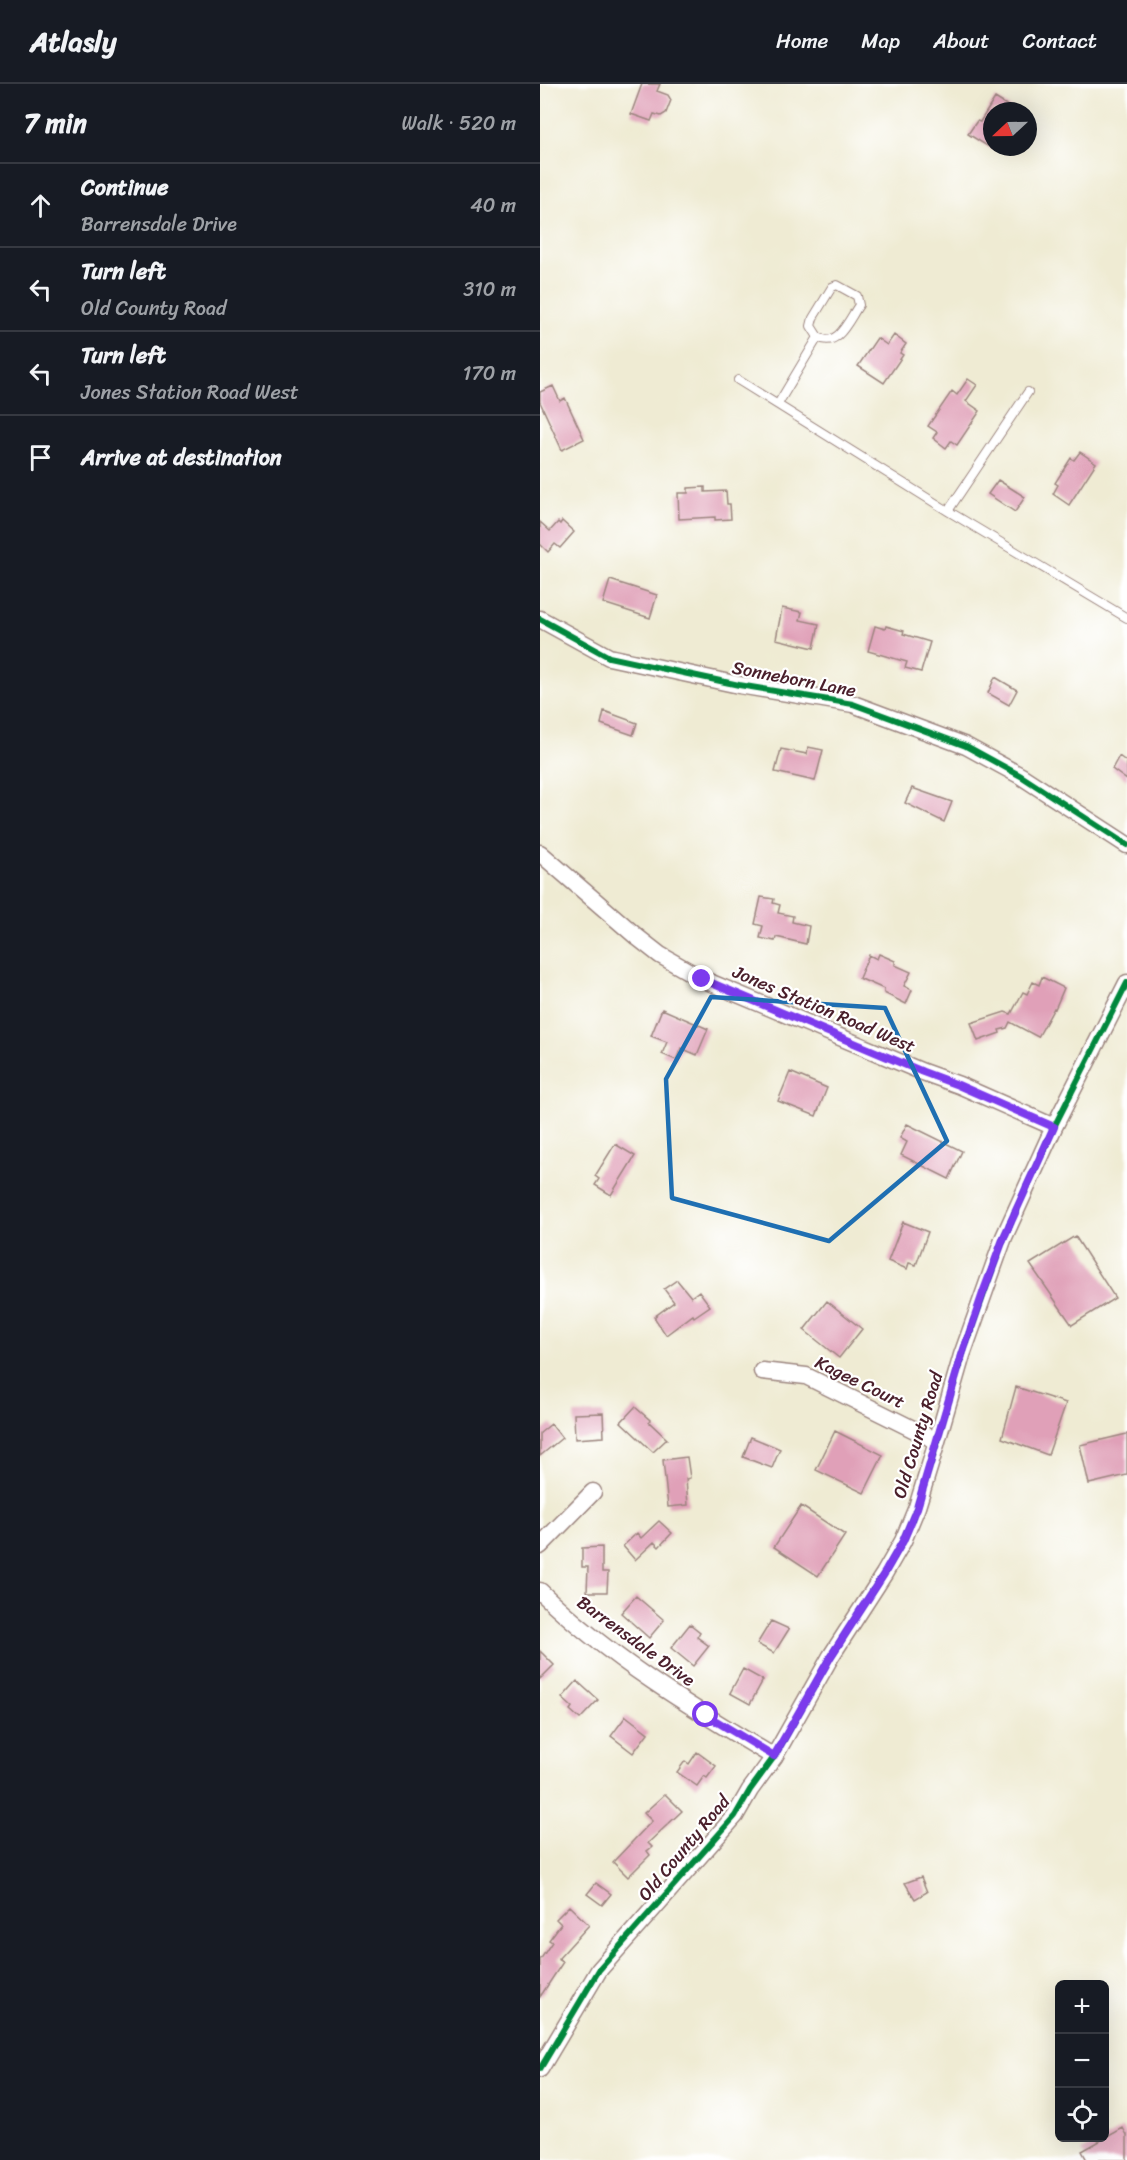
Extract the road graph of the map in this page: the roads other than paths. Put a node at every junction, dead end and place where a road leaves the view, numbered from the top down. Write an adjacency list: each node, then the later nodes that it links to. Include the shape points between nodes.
1 (818, 337): 1 (lane, via 811,326 813,318 832,287 837,285 857,296 859,305 837,338 830,341); 4 (lane)
2 (738, 380): 4 (lane)
3 (1028, 392): 5 (lane)
4 (778, 404): 5 (lane)
5 (948, 511): 6 (lane)
6 (1127, 618)
7 (540, 620): 8 (street, Sonneborn Lane, via 609,657 853,704 966,746 1021,776)
8 (1127, 845)
9 (540, 853): 11 (street, Jones Station Road West, via 660,955 702,979)
10 (1127, 983): 11 (street, Old County Road)
11 (1054, 1127): 13 (street, Old County Road, via 983,1293)
12 (762, 1371): 13 (street, Kagee Court, via 806,1376)
13 (937, 1441): 17 (street, Old County Road, via 903,1541)
14 (593, 1492): 15 (street)
15 (540, 1546)
16 (540, 1591): 17 (street, Barrensdale Drive, via 647,1678)
17 (774, 1756): 18 (street, Old County Road, via 735,1816 598,1970)
18 (540, 2068)

